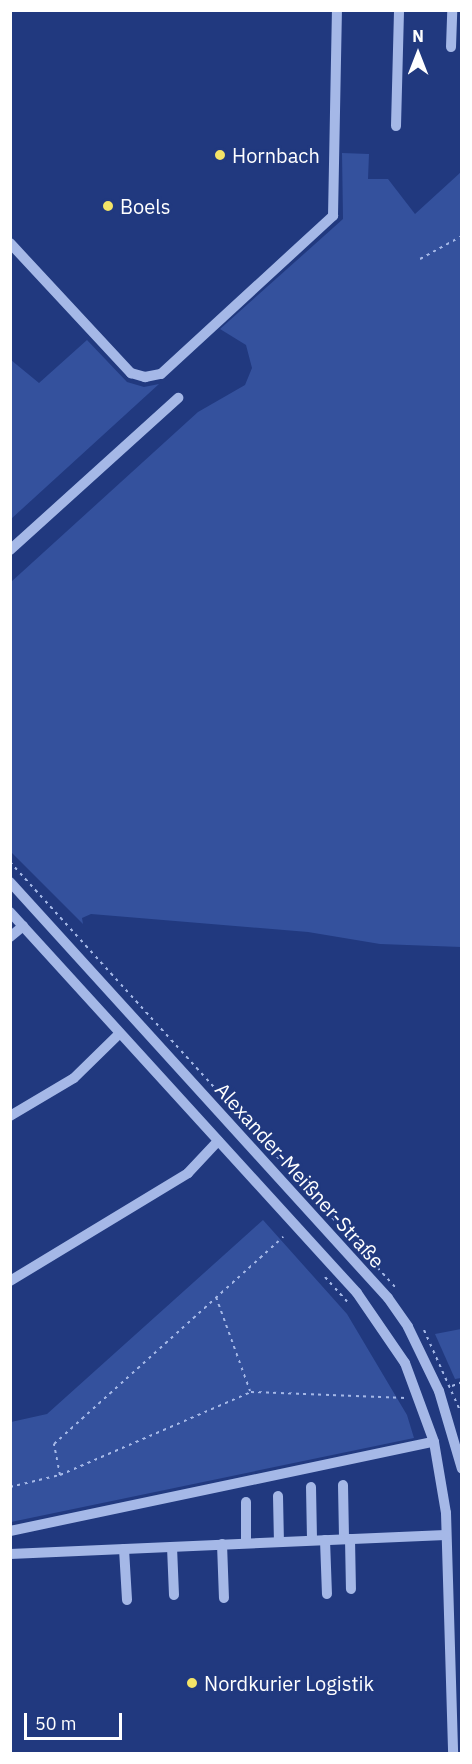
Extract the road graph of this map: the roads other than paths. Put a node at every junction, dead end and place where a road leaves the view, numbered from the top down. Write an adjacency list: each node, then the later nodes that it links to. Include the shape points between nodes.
1 (337, 10): 6 (street, via 333,216 161,374 145,377 131,373)
2 (399, 10): 5 (street)
3 (452, 10): 4 (street)
4 (451, 47)
5 (396, 126)
6 (10, 243)
7 (178, 398): 8 (street)
8 (10, 550)
9 (10, 882): 14 (street, Alexander-Meißner-Straße)
10 (10, 912): 11 (street, Alexander-Meißner-Straße)
11 (23, 926): 12 (street); 13 (street, Alexander-Meißner-Straße)
12 (10, 938)
13 (120, 1033): 15 (street, Alexander-Meißner-Straße); 16 (street, via 74,1078)
14 (167, 1056): 15 (street); 19 (street, Alexander-Meißner-Straße)
15 (153, 1069): 17 (street, Alexander-Meißner-Straße)
16 (10, 1116)
17 (218, 1141): 18 (street, via 188,1173); 20 (street, Alexander-Meißner-Straße, via 357,1293)
18 (10, 1281)
19 (404, 1320): 20 (street); 22 (street, Alexander-Meißner-Straße, via 439,1390)
20 (386, 1331): 21 (street, Alexander-Meißner-Straße, via 405,1363)
21 (434, 1442): 27 (street); 28 (street, Alexander-Meißner-Straße)
22 (462, 1469)
23 (343, 1485): 29 (street)
24 (311, 1487): 30 (street)
25 (278, 1496): 32 (street)
26 (246, 1502): 33 (street)
27 (10, 1531)
28 (446, 1534): 29 (street); 43 (street, Alexander-Meißner-Straße)
29 (347, 1539): 31 (street); 38 (street)
30 (312, 1540): 31 (street); 32 (street)
31 (325, 1540): 39 (street)
32 (279, 1542): 33 (street)
33 (246, 1543): 34 (street)
34 (222, 1544): 35 (street); 41 (street)
35 (172, 1547): 36 (street); 40 (street)
36 (124, 1549): 37 (street); 42 (street)
37 (10, 1554)
38 (351, 1589)
39 (327, 1594)
40 (174, 1595)
41 (224, 1598)
42 (126, 1600)
43 (456, 1679): 44 (street, Alexander-Meißner-Straße)
44 (453, 1754)

